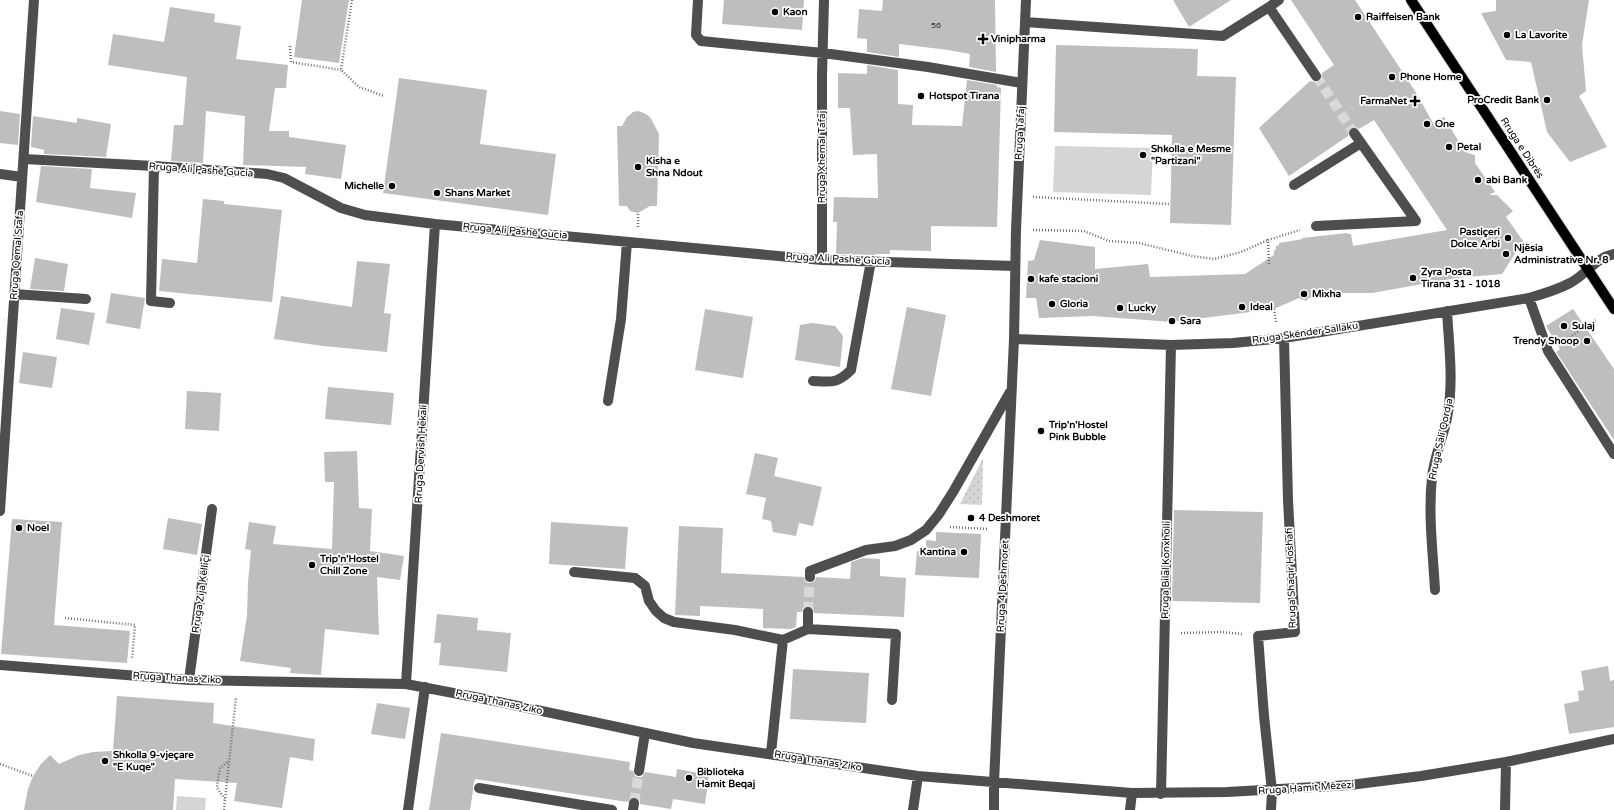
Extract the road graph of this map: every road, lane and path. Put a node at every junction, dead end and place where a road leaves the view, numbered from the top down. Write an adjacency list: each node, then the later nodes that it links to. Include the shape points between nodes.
1 (34, 0): 18 (street, Rruga Qemal Stafa)
2 (352, 0): 12 (path)
3 (698, 0): 11 (street, via 696,35 701,40)
4 (824, 0): 11 (street, Rruga Xhemal Tafaj)
5 (1026, 0): 9 (street, Rruga Tafaj)
6 (1278, 0): 8 (street)
7 (1411, 0): 37 (main road, Rruga e Dibrës)
8 (1269, 6): 9 (street, via 1223,36); 13 (street)
9 (1025, 22): 14 (street, Rruga Tafaj)
10 (290, 46): 12 (path, via 291,62)
11 (823, 53): 14 (street); 33 (street, Rruga Xhemal Tafaj)
12 (341, 70): 15 (path, via 359,87)
13 (1316, 76)
14 (1022, 83): 36 (street, Rruga Tafaj)
15 (384, 96)
16 (1354, 133): 17 (street)
17 (1361, 143): 22 (street); 28 (street, via 1416,221)
18 (24, 159): 19 (street, Rruga Ali Pashë Gucia); 21 (street, Rruga Qemal Stafa)
19 (154, 166): 26 (street, Rruga Ali Pashë Gucia, via 267,174 284,178 341,208 365,215); 41 (street, via 151,301)
20 (0, 174): 21 (street)
21 (22, 177): 38 (street, Rruga Qemal Stafa)
22 (1294, 185)
23 (1042, 197): 24 (path)
24 (1170, 204)
25 (638, 213): 27 (path)
26 (435, 224): 31 (street, Rruga Ali Pashë Gucia); 71 (street, Rruga Dervish Hekali)
27 (638, 226)
28 (1316, 226): 30 (path)
29 (1039, 230): 30 (path, via 1084,231 1109,241 1139,244 1214,259 1241,252)
30 (1268, 240): 35 (path)
31 (627, 242): 33 (street, Rruga Ali Pashë Gucia); 51 (street, via 621,319)
32 (1614, 254): 37 (street, Rruga Skënder Sallaku, via 1604,256)
33 (822, 260): 34 (street, Rruga Ali Pashë Gucia)
34 (871, 261): 36 (street, Rruga Ali Pashë Gucia); 49 (street, via 851,370 844,378 835,382)
35 (1269, 264)
36 (1015, 266): 46 (street, Rruga 4 Dëshmorët)
37 (1587, 270): 39 (street, Rruga Skënder Sallaku, via 1571,283); 42 (main road, Rruga e Dibrës)
38 (14, 294): 40 (street); 52 (street, Rruga Qemal Stafa)
39 (1529, 298): 43 (street, Rruga Skënder Sallaku); 48 (street)
40 (86, 299)
41 (170, 303)
42 (1614, 309)
43 (1447, 311): 45 (street, Rruga Skënder Sallaku); 60 (street, Rruga Sali Qordja, via 1450,394 1447,419 1432,476 1430,508)
44 (1596, 320): 48 (path)
45 (1284, 338): 47 (street, Rruga Skënder Sallaku); 65 (street, Rruga Shaqir Hoshafi, via 1288,500 1295,632)
46 (1014, 339): 47 (street, Rruga Skënder Sallaku); 50 (street, Rruga 4 Dëshmorët)
47 (1171, 345): 64 (street, Rruga Bilal Konxholli)
48 (1548, 351): 53 (street)
49 (813, 381)
50 (1011, 390): 56 (street, via 953,492); 57 (street, Rruga 4 Dëshmorët)
51 (608, 401)
52 (3, 429): 55 (street, Rruga Qemal Stafa)
53 (1614, 454)
54 (212, 509): 69 (street, Rruga Zija Këlliçi)
55 (0, 511)
56 (930, 526): 57 (path); 59 (street, via 911,540 895,546 866,550 810,571)
57 (1005, 529): 83 (street, Rruga 4 Dëshmorët)
58 (574, 572): 66 (street, via 635,578 645,586 649,601 656,611 674,622)
59 (810, 577)
60 (1435, 590)
61 (808, 612): 63 (street)
62 (65, 618): 68 (path, via 135,625)
63 (808, 629): 66 (street); 73 (street, via 896,634)
64 (1164, 634): 65 (path, via 1221,632); 87 (street, Rruga Bilal Konxholli)
65 (1258, 636): 85 (street)
66 (782, 640): 76 (street)
67 (0, 665): 68 (street, Rruga Thanas Ziko)
68 (131, 676): 69 (street, Rruga Thanas Ziko)
69 (189, 680): 70 (street, Rruga Thanas Ziko)
70 (238, 681): 71 (street, Rruga Thanas Ziko); 77 (path)
71 (406, 684): 72 (street, Rruga Thanas Ziko)
72 (425, 688): 74 (street, Rruga Thanas Ziko); 90 (street)
73 (892, 700)
74 (645, 733): 76 (street, Rruga Thanas Ziko, via 693,743); 80 (street)
75 (1614, 739): 78 (street, Rruga Hamit Mëzezi)
76 (770, 753): 82 (street, Rruga Thanas Ziko)
77 (229, 760): 88 (path); 88 (path, via 220,768 218,778 217,788)
78 (1506, 762): 85 (street, Rruga Hamit Mëzezi, via 1350,785); 96 (street)
79 (0, 764): 81 (path)
80 (639, 772)
81 (33, 776)
82 (918, 776): 83 (street, Rruga Thanas Ziko); 92 (street)
83 (994, 783): 86 (street, Rruga Hamit Mëzezi); 93 (street, Rruga 4 Dëshmorët)
84 (479, 788): 91 (street)
85 (1272, 790): 87 (street, Rruga Hamit Mëzezi); 95 (street)
86 (1132, 793): 87 (street, Rruga Hamit Mëzezi); 94 (street)
87 (1161, 794)
88 (225, 800): 89 (path)
89 (224, 810)
90 (408, 810)
91 (612, 810)
92 (913, 810)
93 (994, 810)
94 (1130, 810)
95 (1271, 810)
96 (1505, 810)

